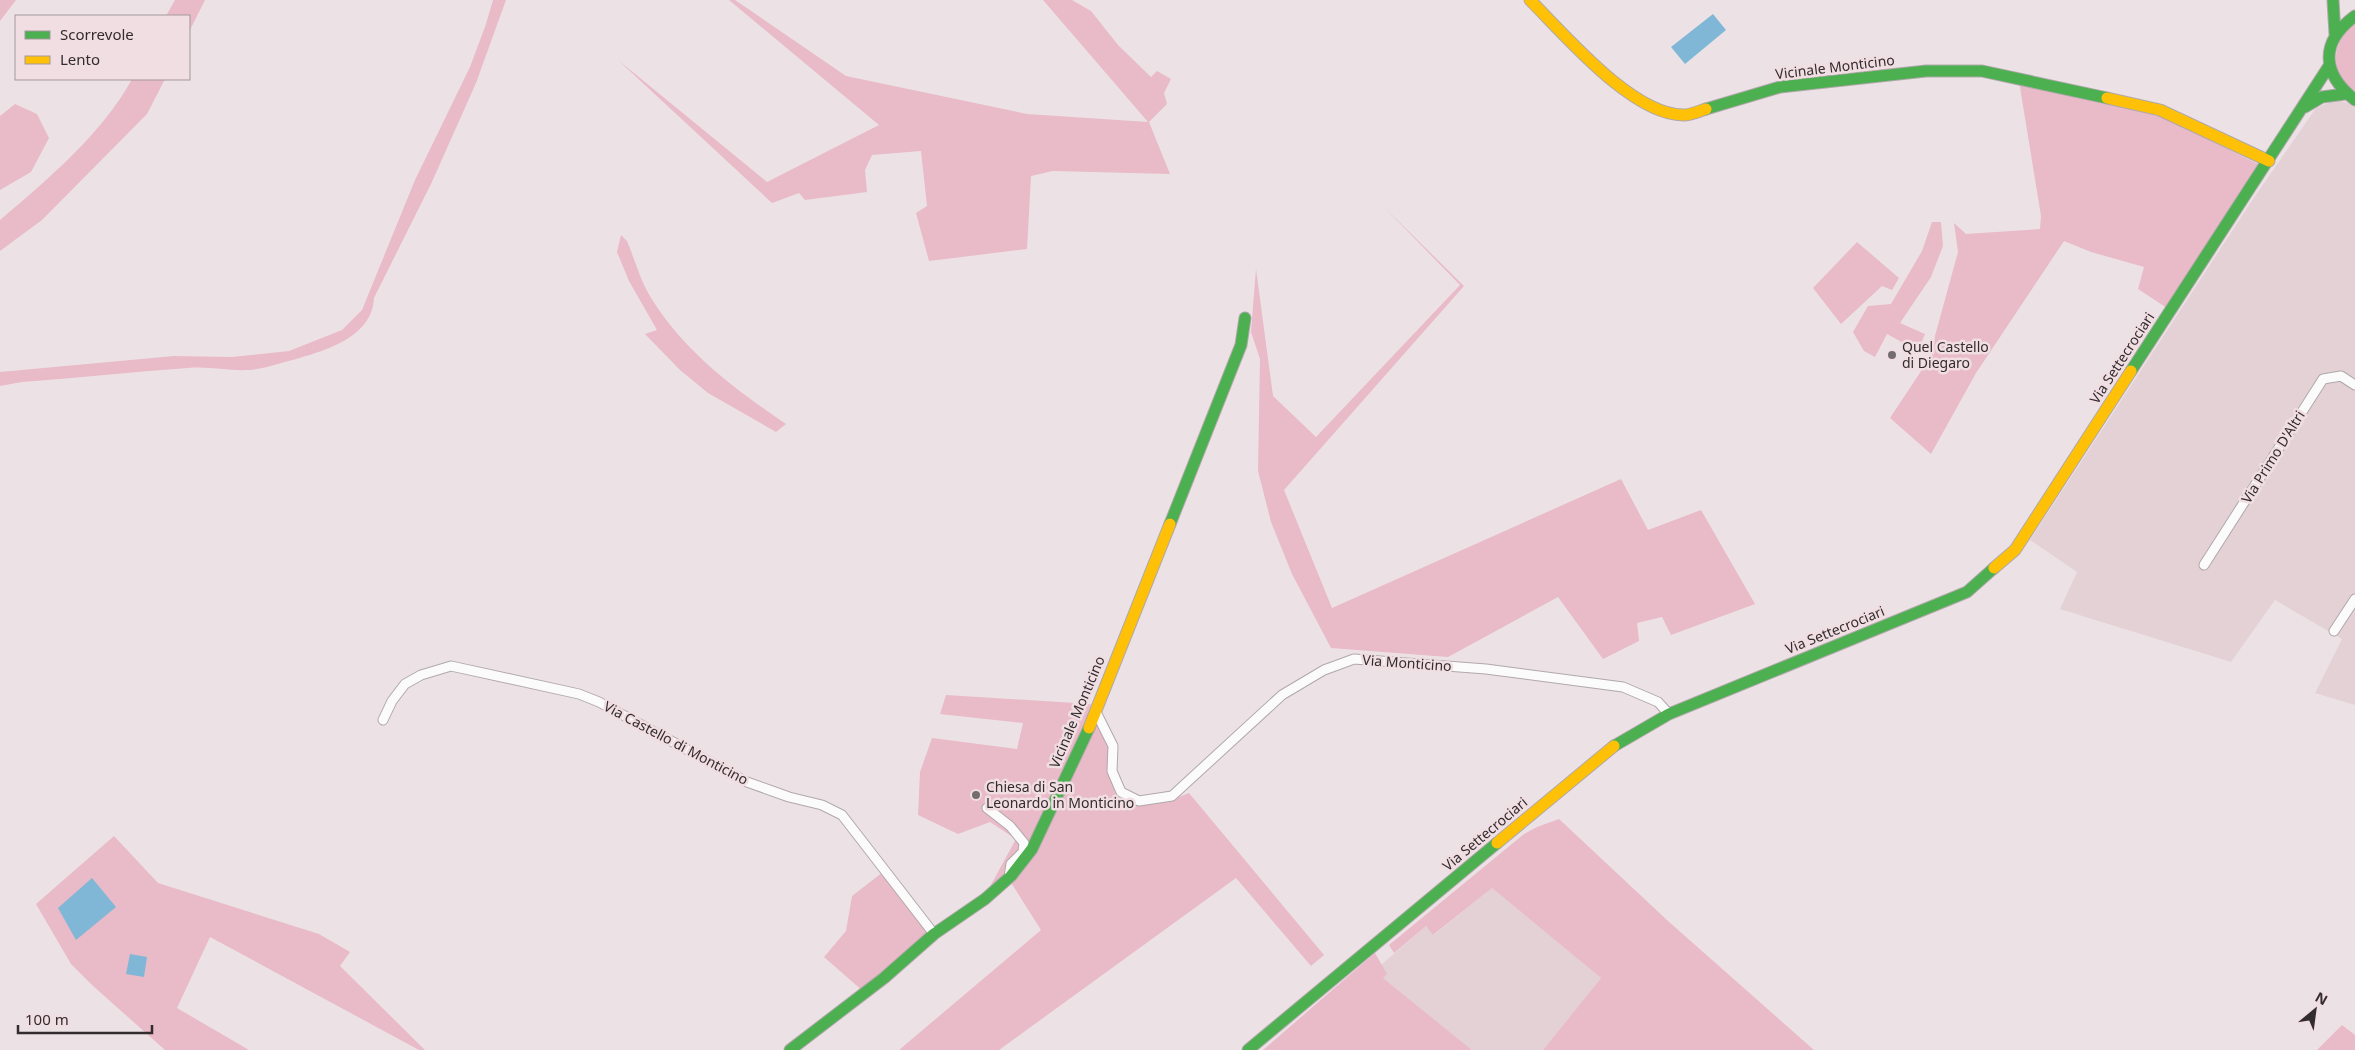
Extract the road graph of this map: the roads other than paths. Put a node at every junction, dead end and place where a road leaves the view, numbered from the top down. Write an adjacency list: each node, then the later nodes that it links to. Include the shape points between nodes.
1 (1530, 0): 8 (street, Vicinale Monticino, via 1597,69 1645,103 1668,113 1684,115 1780,88 1831,80 1926,71 1982,71 2160,110)
2 (2332, 0): 4 (street)
3 (2355, 16): 4 (street, via 2344,22)
4 (2335, 34): 5 (street, via 2330,44)
5 (2329, 66): 6 (street, via 2335,82); 7 (street, Via Settecrociari)
6 (2350, 97): 7 (street, Via Settecrociari, via 2322,97)
7 (2301, 110): 8 (street, Via Settecrociari)
8 (2269, 161): 15 (street, Via Settecrociari, via 2015,550 1967,592)
9 (1245, 318): 14 (street, Vicinale Monticino, via 1241,345)
10 (2355, 385): 11 (street, Via Primo D'Altri, via 2341,376 2323,379)
11 (2204, 565)
12 (2355, 599): 13 (street)
13 (2334, 631)
14 (1096, 712): 15 (street, Via Monticino, via 1113,746 1112,771 1121,792 1139,801 1172,796 1282,695 1324,670 1354,659 1486,669 1623,687 1658,702); 18 (street, Vicinale Monticino, via 1032,849)
15 (1669, 714): 21 (street, Via Settecrociari, via 1617,743)
16 (383, 720): 19 (street, Via Castello di Monticino, via 405,684 421,675 451,666 592,699 747,782 822,805 842,815)
17 (987, 808): 18 (street, via 1010,826 1024,843 1023,852 1011,864)
18 (1009, 878): 19 (street, Vicinale Monticino)
19 (934, 934): 20 (street, Vicinale Monticino, via 884,978)
20 (790, 1050)
21 (1248, 1050)

